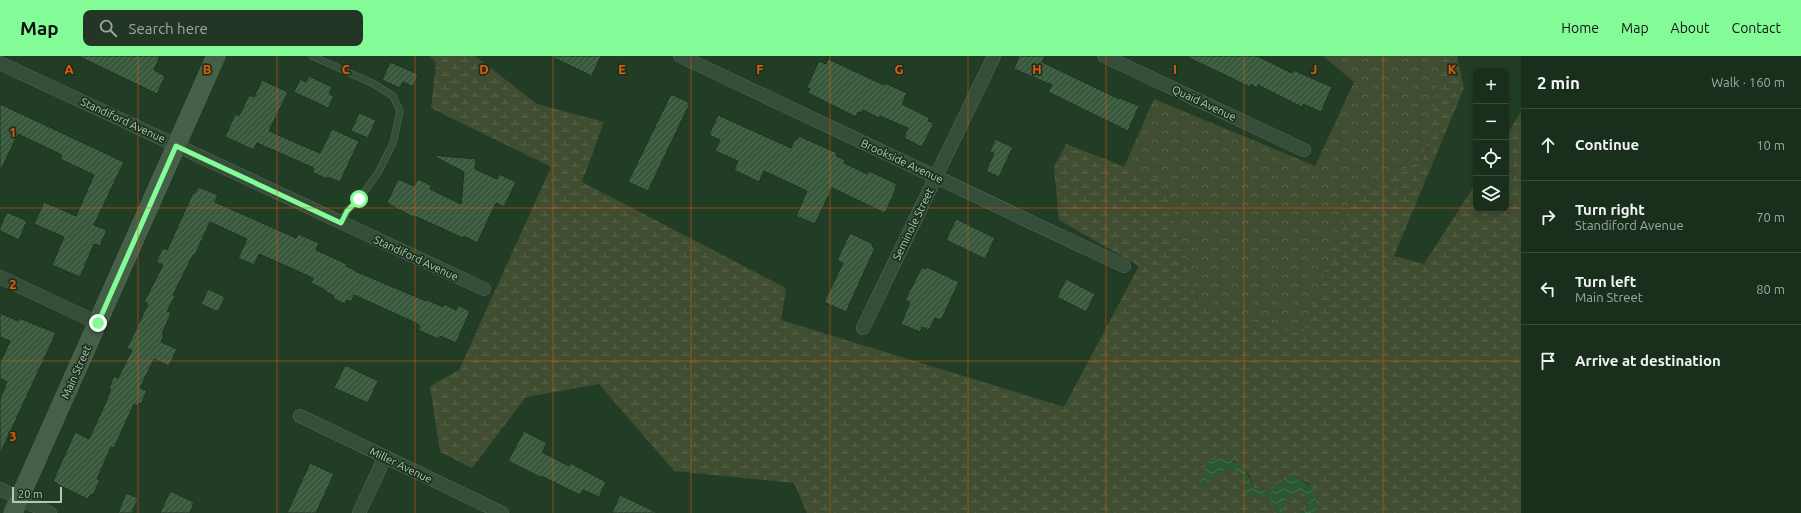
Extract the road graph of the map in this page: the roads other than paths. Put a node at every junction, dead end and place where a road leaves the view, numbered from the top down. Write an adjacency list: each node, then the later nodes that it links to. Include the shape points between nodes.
1 (216, 56): 7 (main road, Main Street)
2 (312, 56): 10 (lane, via 374,84 393,96 400,111 393,143 378,173 347,211)
3 (680, 56): 9 (street, Brookside Avenue)
4 (994, 56): 9 (street, Seminole Street)
5 (1104, 56): 8 (street, Quaid Avenue)
6 (0, 63): 7 (street, Standiford Avenue)
7 (176, 146): 10 (street, Standiford Avenue); 14 (main road, Main Street)
8 (1304, 150)
9 (936, 177): 11 (street, Brookside Avenue); 15 (street, Seminole Street)
10 (341, 223): 13 (street, Standiford Avenue)
11 (1124, 266)
12 (0, 277): 14 (street)
13 (484, 289)
14 (98, 323): 19 (main road, Main Street)
15 (863, 328)
16 (300, 416): 17 (street, Miller Avenue)
17 (385, 457): 21 (street); 22 (street, Miller Avenue)
18 (0, 490): 19 (street)
19 (16, 506): 20 (street)
20 (50, 513)
21 (359, 513)
22 (502, 513)

